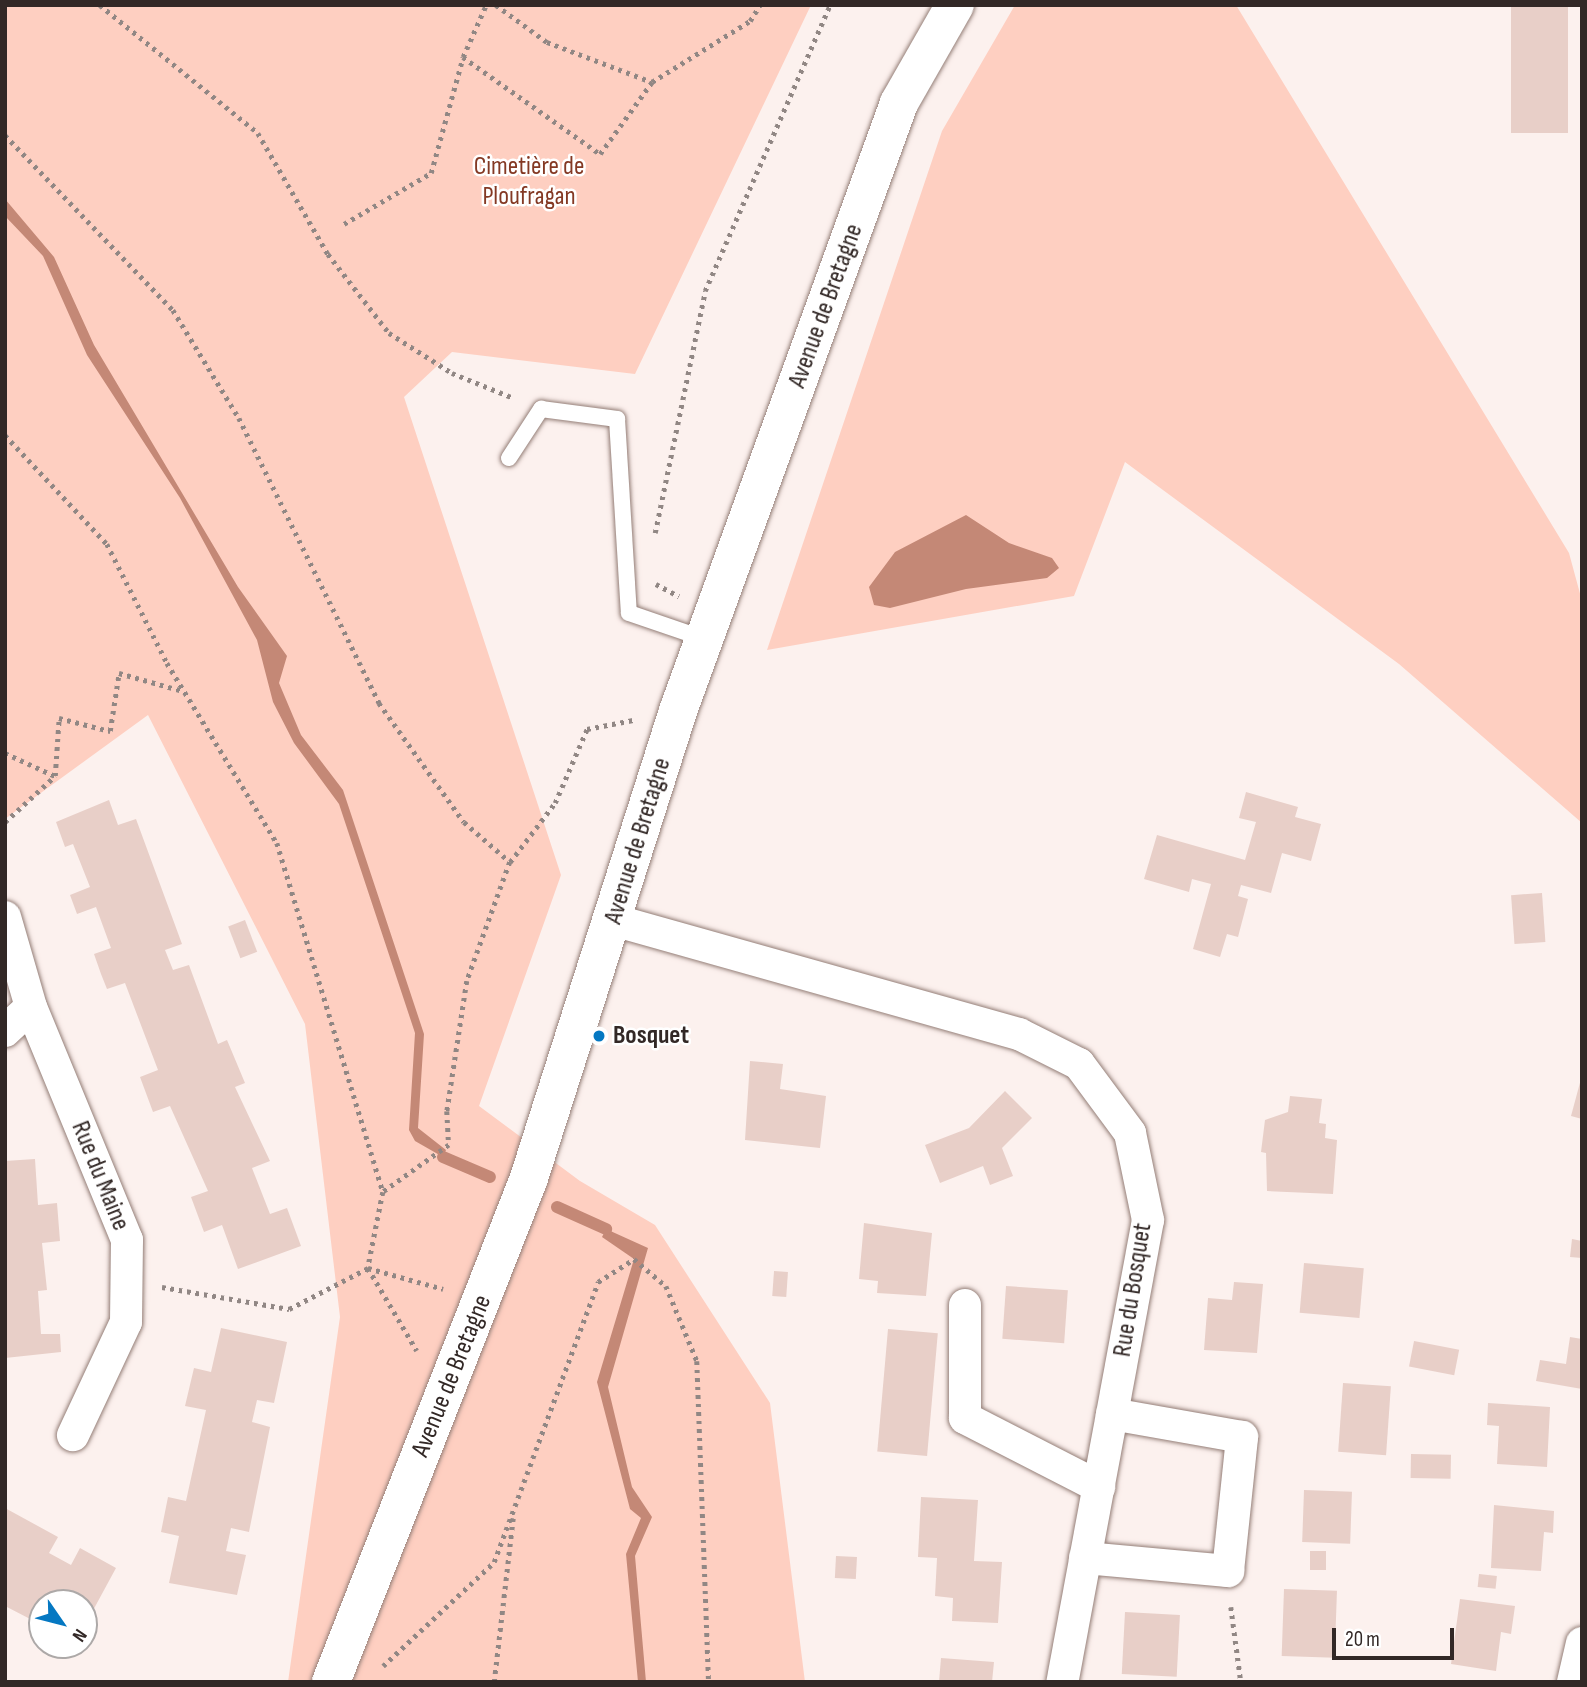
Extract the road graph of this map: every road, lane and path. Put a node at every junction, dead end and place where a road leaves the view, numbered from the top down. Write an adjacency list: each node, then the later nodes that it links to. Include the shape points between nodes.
1 (100, 5): 11 (path, via 258,133 328,254 389,333 452,373)
2 (486, 5): 7 (path)
3 (496, 5): 8 (path, via 547,42)
4 (760, 5): 8 (path, via 750,21)
5 (830, 5): 14 (path, via 705,291)
6 (955, 5): 16 (street, Avenue de Bretagne, via 899,103)
7 (463, 57): 8 (path, via 600,154); 10 (path, via 431,173)
8 (652, 82)
9 (5, 135): 22 (path, via 173,310 239,418 379,703 464,822)
10 (344, 223)
11 (541, 409): 13 (lane); 16 (lane, via 617,419 629,613)
12 (5, 435): 17 (path, via 107,544)
13 (509, 458)
14 (654, 537)
15 (646, 578): 16 (path)
16 (709, 627): 18 (street, Avenue de Bretagne)
17 (185, 692): 20 (path, via 119,673 110,731 58,718); 27 (path, via 277,843)
18 (678, 711): 22 (path, via 587,729 555,803); 24 (street, Avenue de Bretagne)
19 (5, 753): 20 (path)
20 (55, 776): 21 (path)
21 (5, 822)
22 (510, 862): 27 (path, via 467,981 447,1111 449,1145)
23 (5, 917): 25 (street, Rue du Maine)
24 (613, 920): 30 (street, Avenue de Bretagne); 33 (street, Rue du Bosquet, via 1019,1034 1079,1064 1130,1133 1148,1220)
25 (31, 1007): 26 (street); 29 (street, Rue du Maine, via 127,1240)
26 (5, 1031)
27 (383, 1192): 28 (path)
28 (368, 1268): 29 (path, via 289,1308 196,1289); 30 (path); 32 (path)
29 (126, 1285): 34 (street, Rue du Maine, via 126,1322)
30 (482, 1300): 32 (street, Avenue de Bretagne)
31 (965, 1305): 35 (street, via 965,1418)
32 (444, 1396): 41 (street, Avenue de Bretagne)
33 (1112, 1413): 35 (street, Rue du Bosquet); 38 (street, via 1242,1437)
34 (73, 1435)
35 (1098, 1487): 37 (street, Rue du Bosquet)
36 (514, 1510): 40 (path, via 494,1562); 42 (path); 43 (path, via 598,1282 634,1259 667,1286 697,1361)
37 (1085, 1558): 38 (street); 44 (street, Rue du Bosquet)
38 (1228, 1572): 45 (path)
39 (1582, 1643): 46 (street)
40 (377, 1671)
41 (331, 1682)
42 (494, 1682)
43 (709, 1682)
44 (1062, 1682)
45 (1241, 1682)
46 (1573, 1682)

